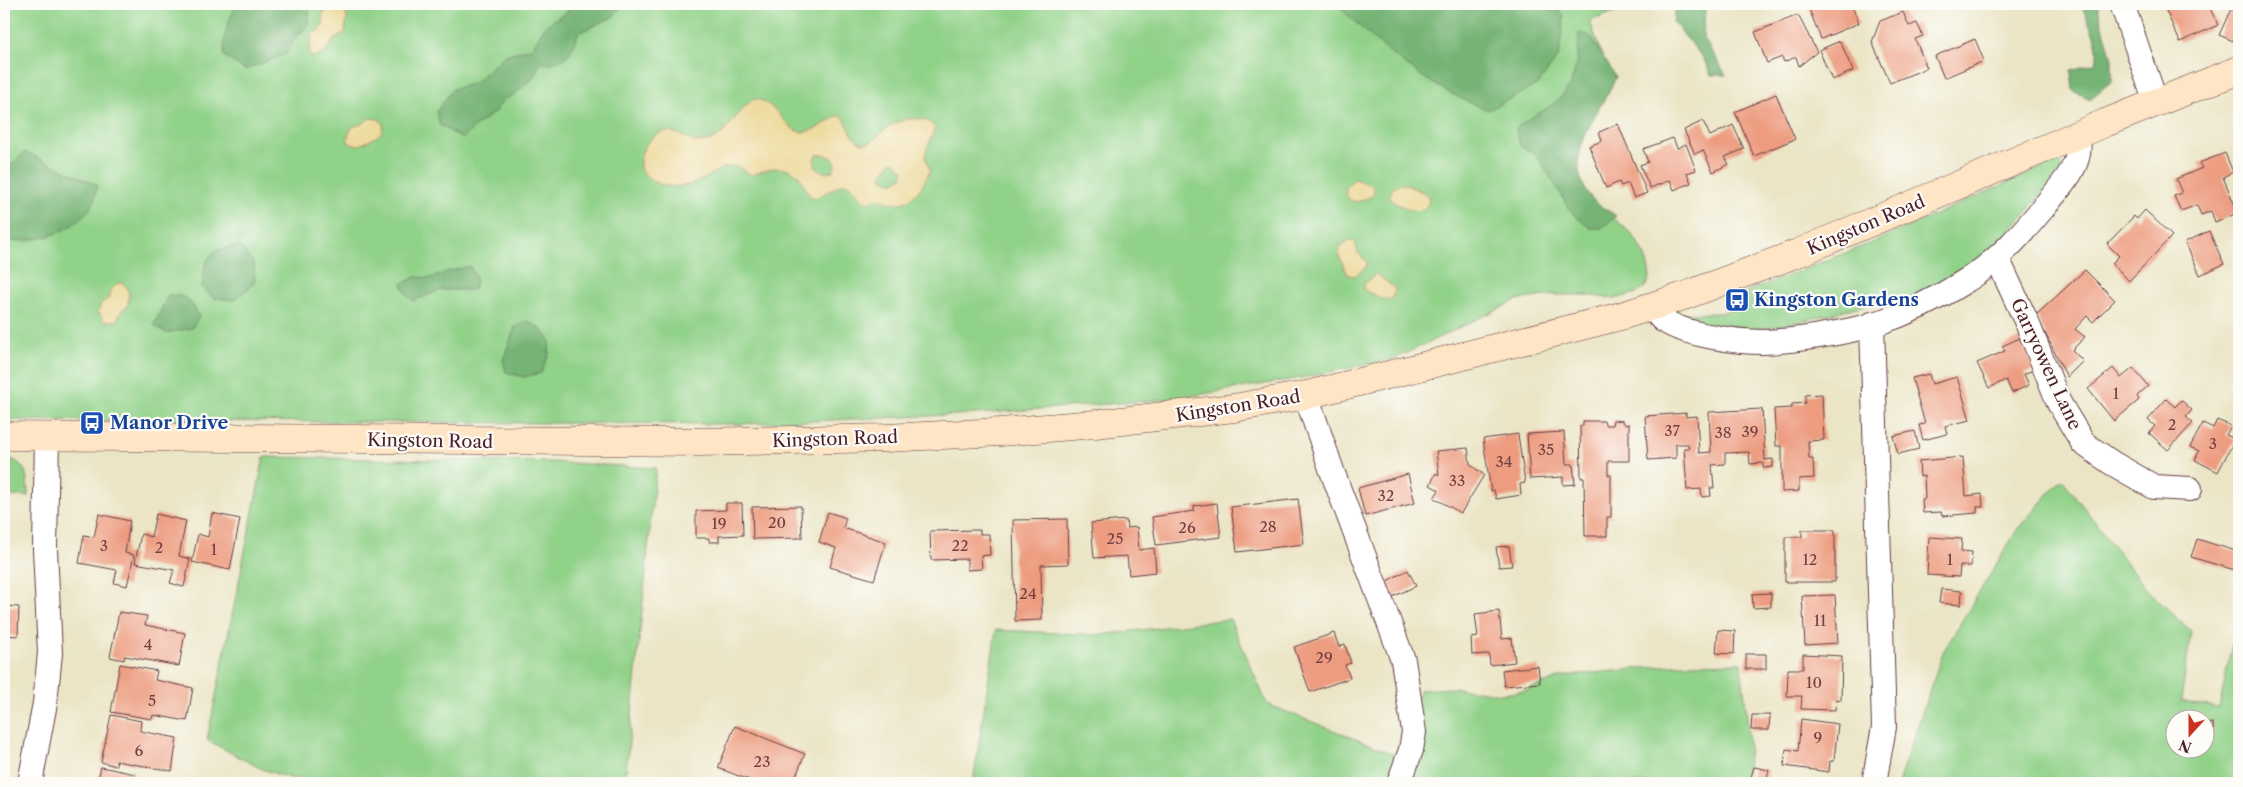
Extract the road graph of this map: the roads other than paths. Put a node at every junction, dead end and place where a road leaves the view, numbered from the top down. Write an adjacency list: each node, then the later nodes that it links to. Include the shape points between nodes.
1 (2122, 4): 3 (street)
2 (2239, 70): 3 (main road, Kingston Road)
3 (2156, 102): 4 (main road, Kingston Road)
4 (2076, 136): 5 (street, via 2078,158 2070,172 2016,240); 6 (main road, Kingston Road, via 1798,253)
5 (1997, 258): 7 (street, via 1940,296); 11 (street, Garryowen Lane, via 2060,403 2083,443 2154,487)
6 (1652, 306): 7 (street, via 1662,320 1675,326 1703,334 1762,342); 8 (main road, Kingston Road)
7 (1872, 324): 14 (street, via 1884,726)
8 (1306, 395): 10 (main road, Kingston Road, via 1153,418 1000,432 886,438 563,442); 13 (street, via 1403,660 1414,732)
9 (4, 436): 10 (main road, Kingston Road)
10 (46, 437): 12 (street, via 45,549 50,653 45,703)
11 (2190, 489)
12 (30, 783)
13 (1400, 783)
14 (1874, 783)

